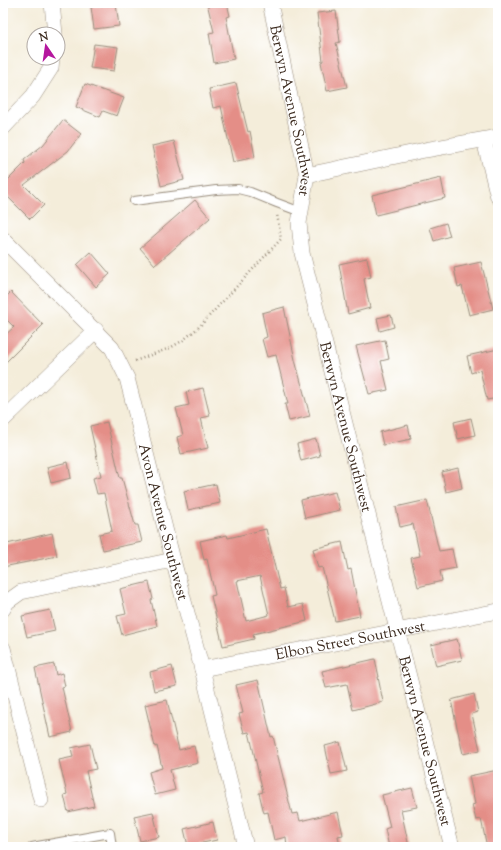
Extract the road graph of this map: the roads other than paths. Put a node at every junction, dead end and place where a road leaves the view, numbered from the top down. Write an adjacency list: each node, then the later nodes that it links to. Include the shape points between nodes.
1 (52, 3): 3 (street)
2 (270, 3): 7 (street, Berwyn Avenue Southwest)
3 (54, 26)
4 (52, 66): 5 (street, via 33,96)
5 (3, 128)
6 (491, 138): 7 (street); 8 (street)
7 (306, 174): 10 (street, Berwyn Avenue Southwest)
8 (498, 196)
9 (134, 202): 10 (lane, via 238,189)
10 (301, 212): 17 (street, Berwyn Avenue Southwest, via 299,223 302,253)
11 (3, 239): 12 (street, Avon Avenue Southwest)
12 (96, 330): 13 (street); 14 (street, Avon Avenue Southwest, via 112,348 127,378)
13 (3, 420)
14 (173, 560): 15 (street, via 21,592 7,602); 19 (street, Avon Avenue Southwest)
15 (3, 609)
16 (498, 611): 17 (street, Elbon Street Southwest)
17 (397, 630): 19 (street, Elbon Street Southwest); 24 (street, Berwyn Avenue Southwest)
18 (3, 648): 20 (street)
19 (202, 669): 23 (street, Avon Avenue Southwest)
20 (41, 800)
21 (32, 847): 22 (lane, via 110,833)
22 (112, 847)
23 (246, 847)
24 (452, 847)

